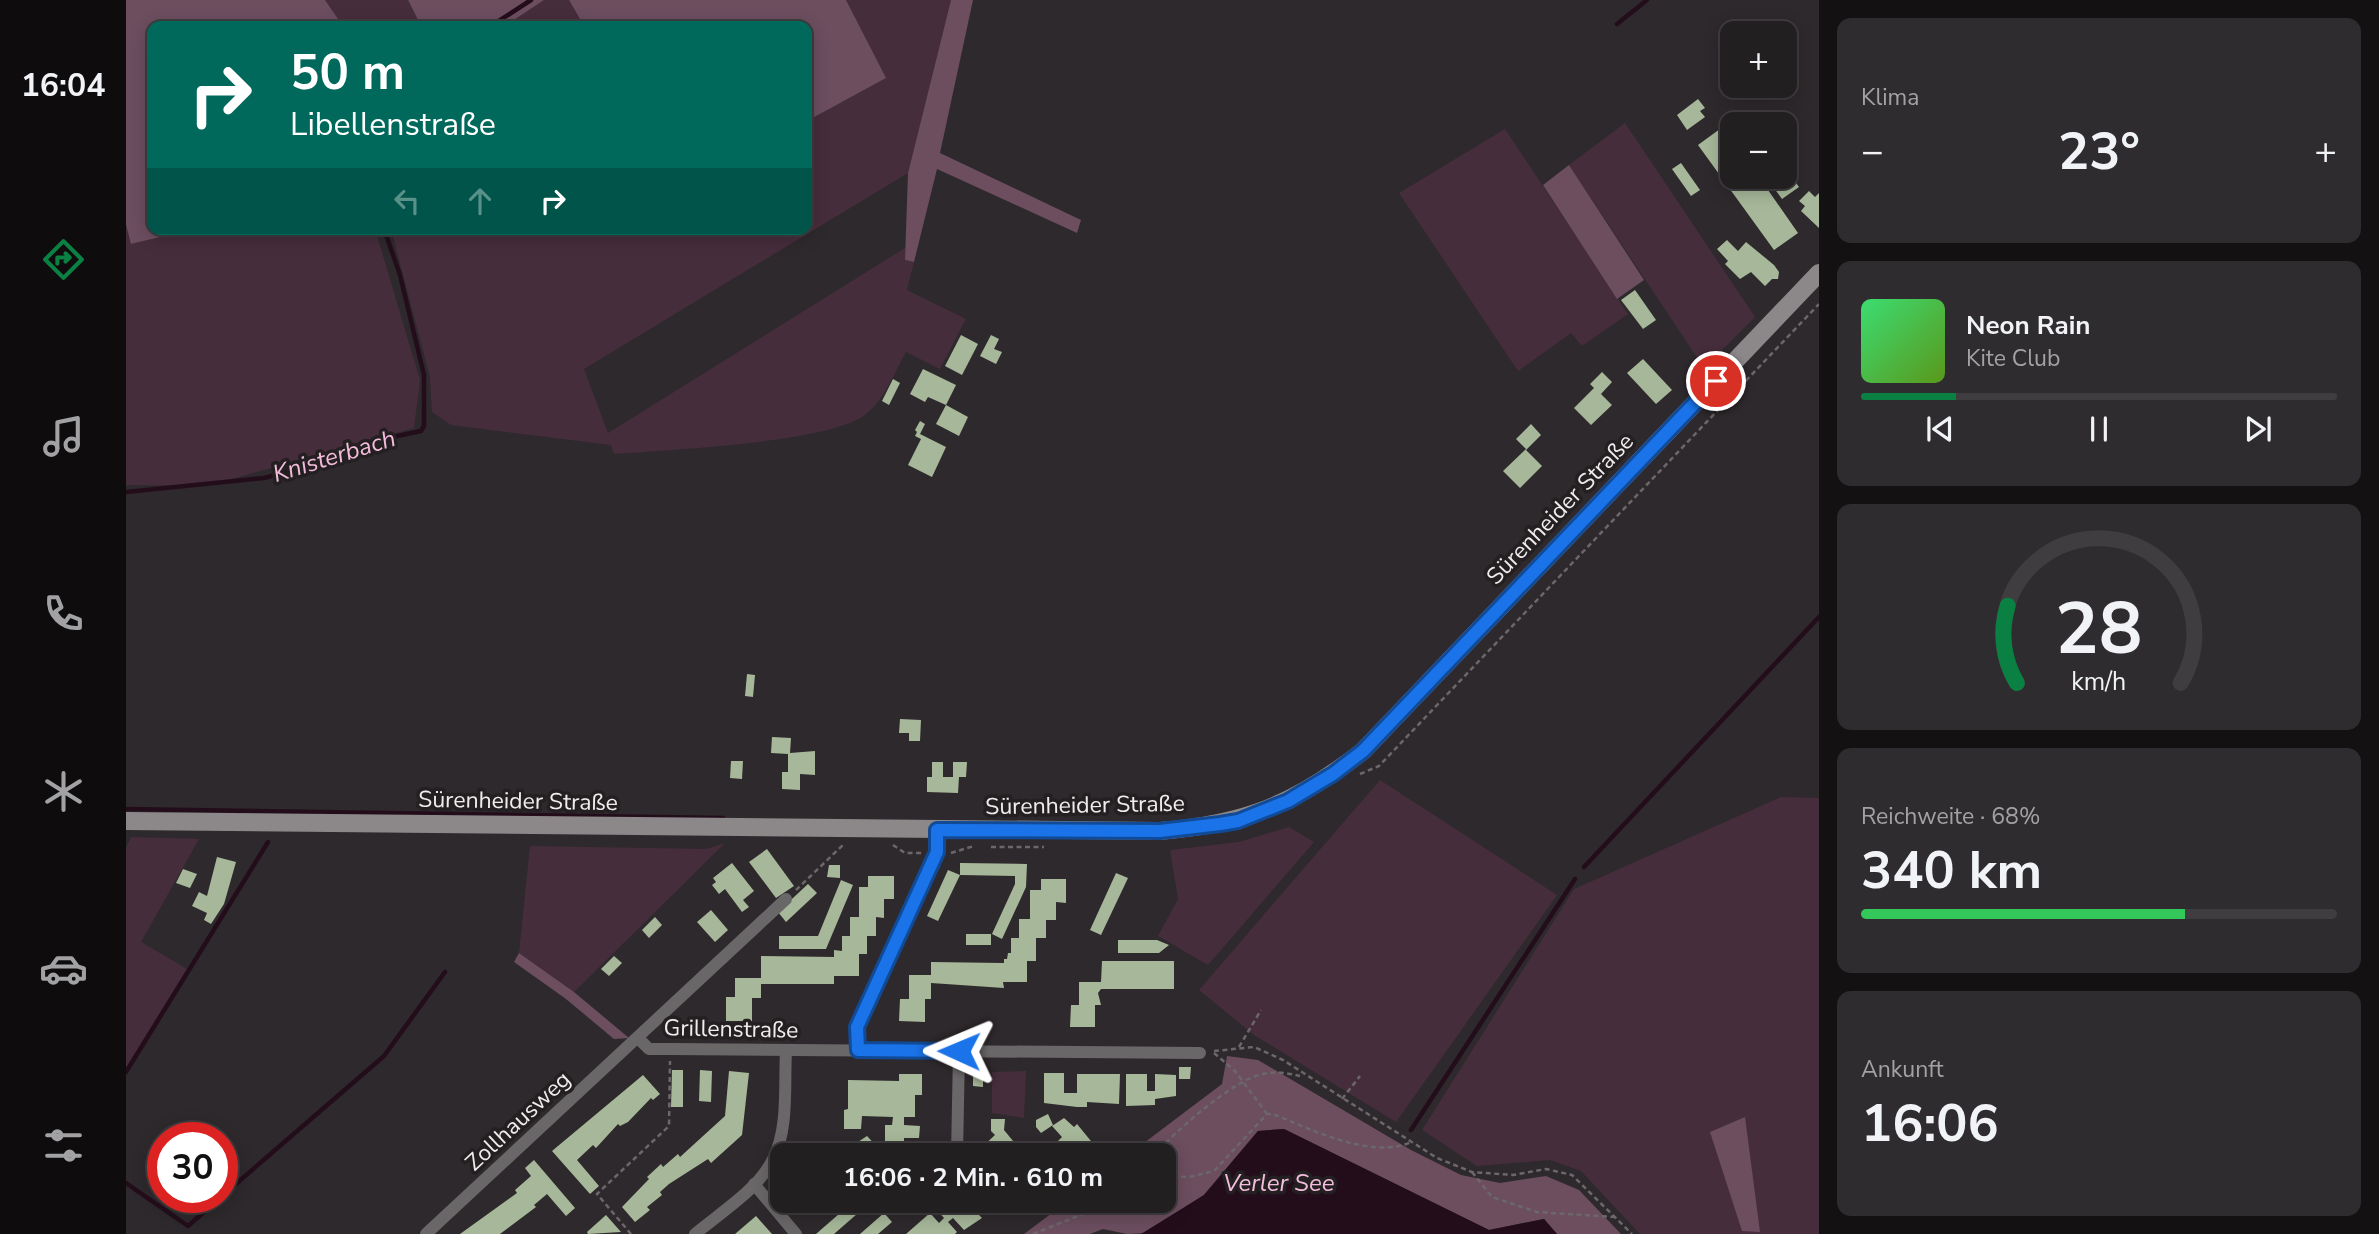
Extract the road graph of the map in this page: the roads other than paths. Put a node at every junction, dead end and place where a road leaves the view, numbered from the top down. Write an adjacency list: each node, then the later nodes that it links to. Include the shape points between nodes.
1 (1819, 273): 3 (main road, Sürenheider Straße, via 1363,751 1333,774 1288,801 1238,821 1202,828)
2 (126, 821): 3 (main road, Sürenheider Straße, via 846,836)
3 (937, 830): 6 (street, via 937,852 857,1027)
4 (786, 899): 5 (street, Grillenstraße)
5 (638, 1038): 7 (street, Grillenstraße, via 649,1049); 12 (street, Zollhausweg)
6 (858, 1050): 7 (street, Grillenstraße); 8 (street, Grillenstraße)
7 (786, 1051): 11 (street, via 782,1126 773,1159)
8 (959, 1051): 9 (street, Grillenstraße); 10 (street)
9 (1200, 1053)
10 (957, 1143)
11 (754, 1184): 13 (street); 14 (street)
12 (426, 1234)
13 (695, 1234)
14 (796, 1234)

